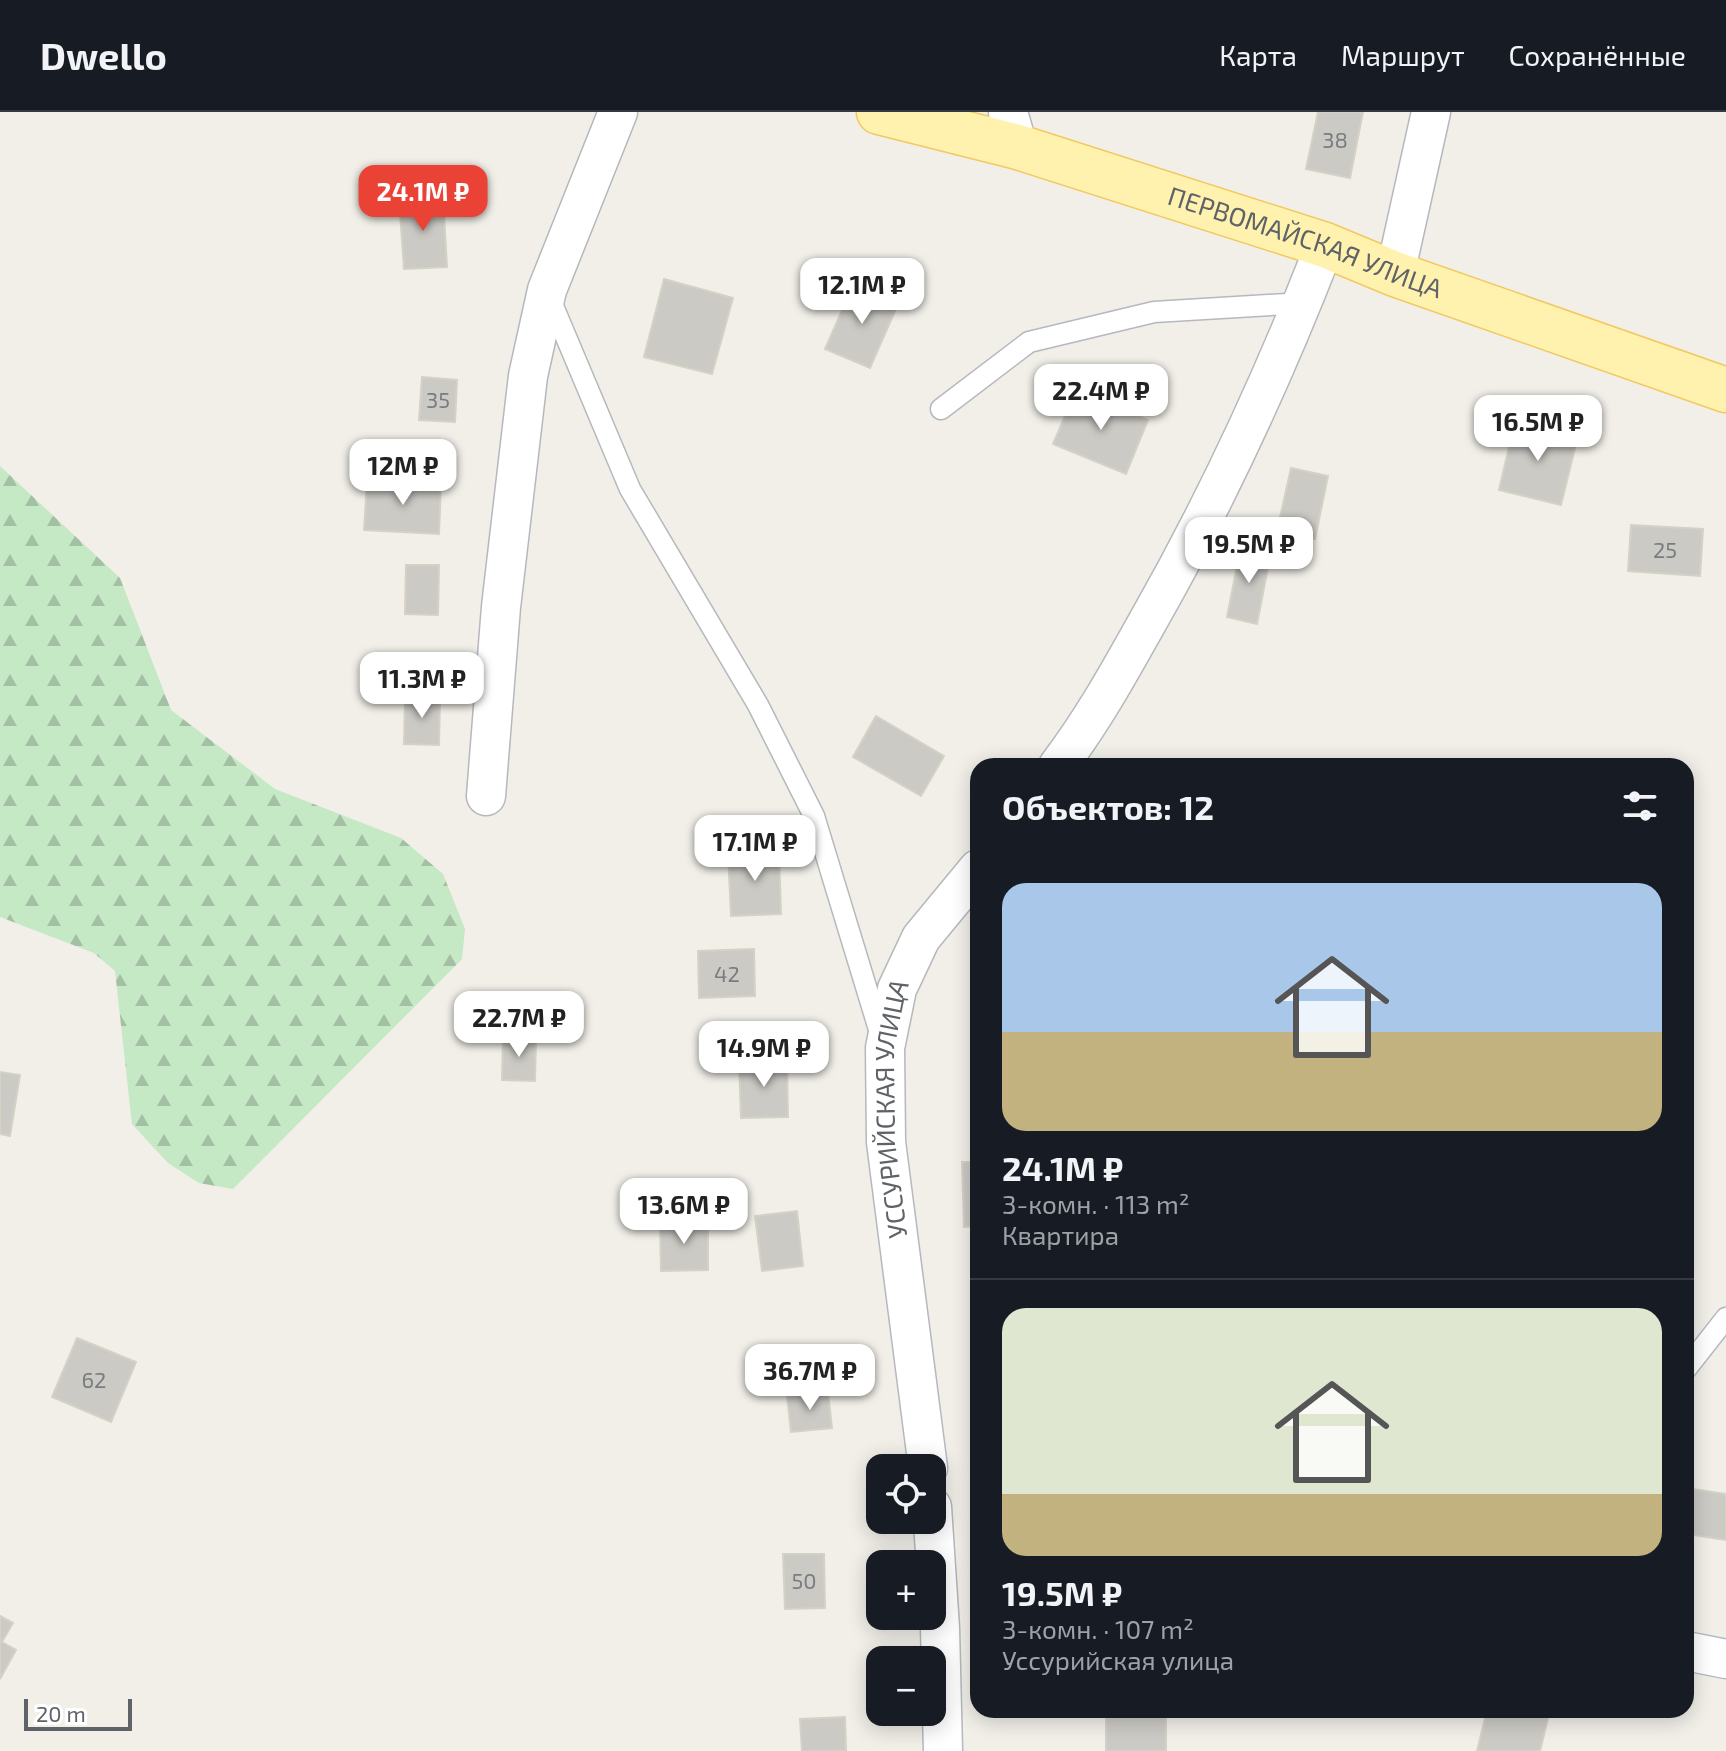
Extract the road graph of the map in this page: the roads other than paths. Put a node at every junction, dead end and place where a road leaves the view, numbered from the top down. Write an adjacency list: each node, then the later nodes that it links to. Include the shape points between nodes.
1 (618, 112): 7 (street)
2 (879, 112): 4 (main road, ПЕРВОМАЙСКАЯ УЛИЦА)
3 (1431, 112): 6 (street)
4 (1013, 129): 5 (main road, ПЕРВОМАЙСКАЯ УЛИЦА)
5 (1325, 245): 6 (main road, ПЕРВОМАЙСКАЯ УЛИЦА); 8 (street)
6 (1395, 274): 9 (main road, ПЕРВОМАЙСКАЯ УЛИЦА)
7 (547, 290): 12 (street, via 528,376); 14 (lane, via 630,489 758,705 814,816)
8 (1303, 303): 10 (lane, via 1154,312 1029,342); 11 (street, via 1199,532 1088,726)
9 (1726, 390)
10 (941, 409)
11 (1064, 758)
12 (486, 796)
13 (970, 879): 14 (street, УССУРИЙСКАЯ УЛИЦА, via 921,938 897,989)
14 (885, 1048): 17 (street, УССУРИЙСКАЯ УЛИЦА, via 886,1142)
15 (1726, 1318): 16 (lane)
16 (1694, 1359)
17 (926, 1454)
18 (934, 1534): 21 (street)
19 (1694, 1653): 20 (street)
20 (1726, 1659)
21 (943, 1751)

